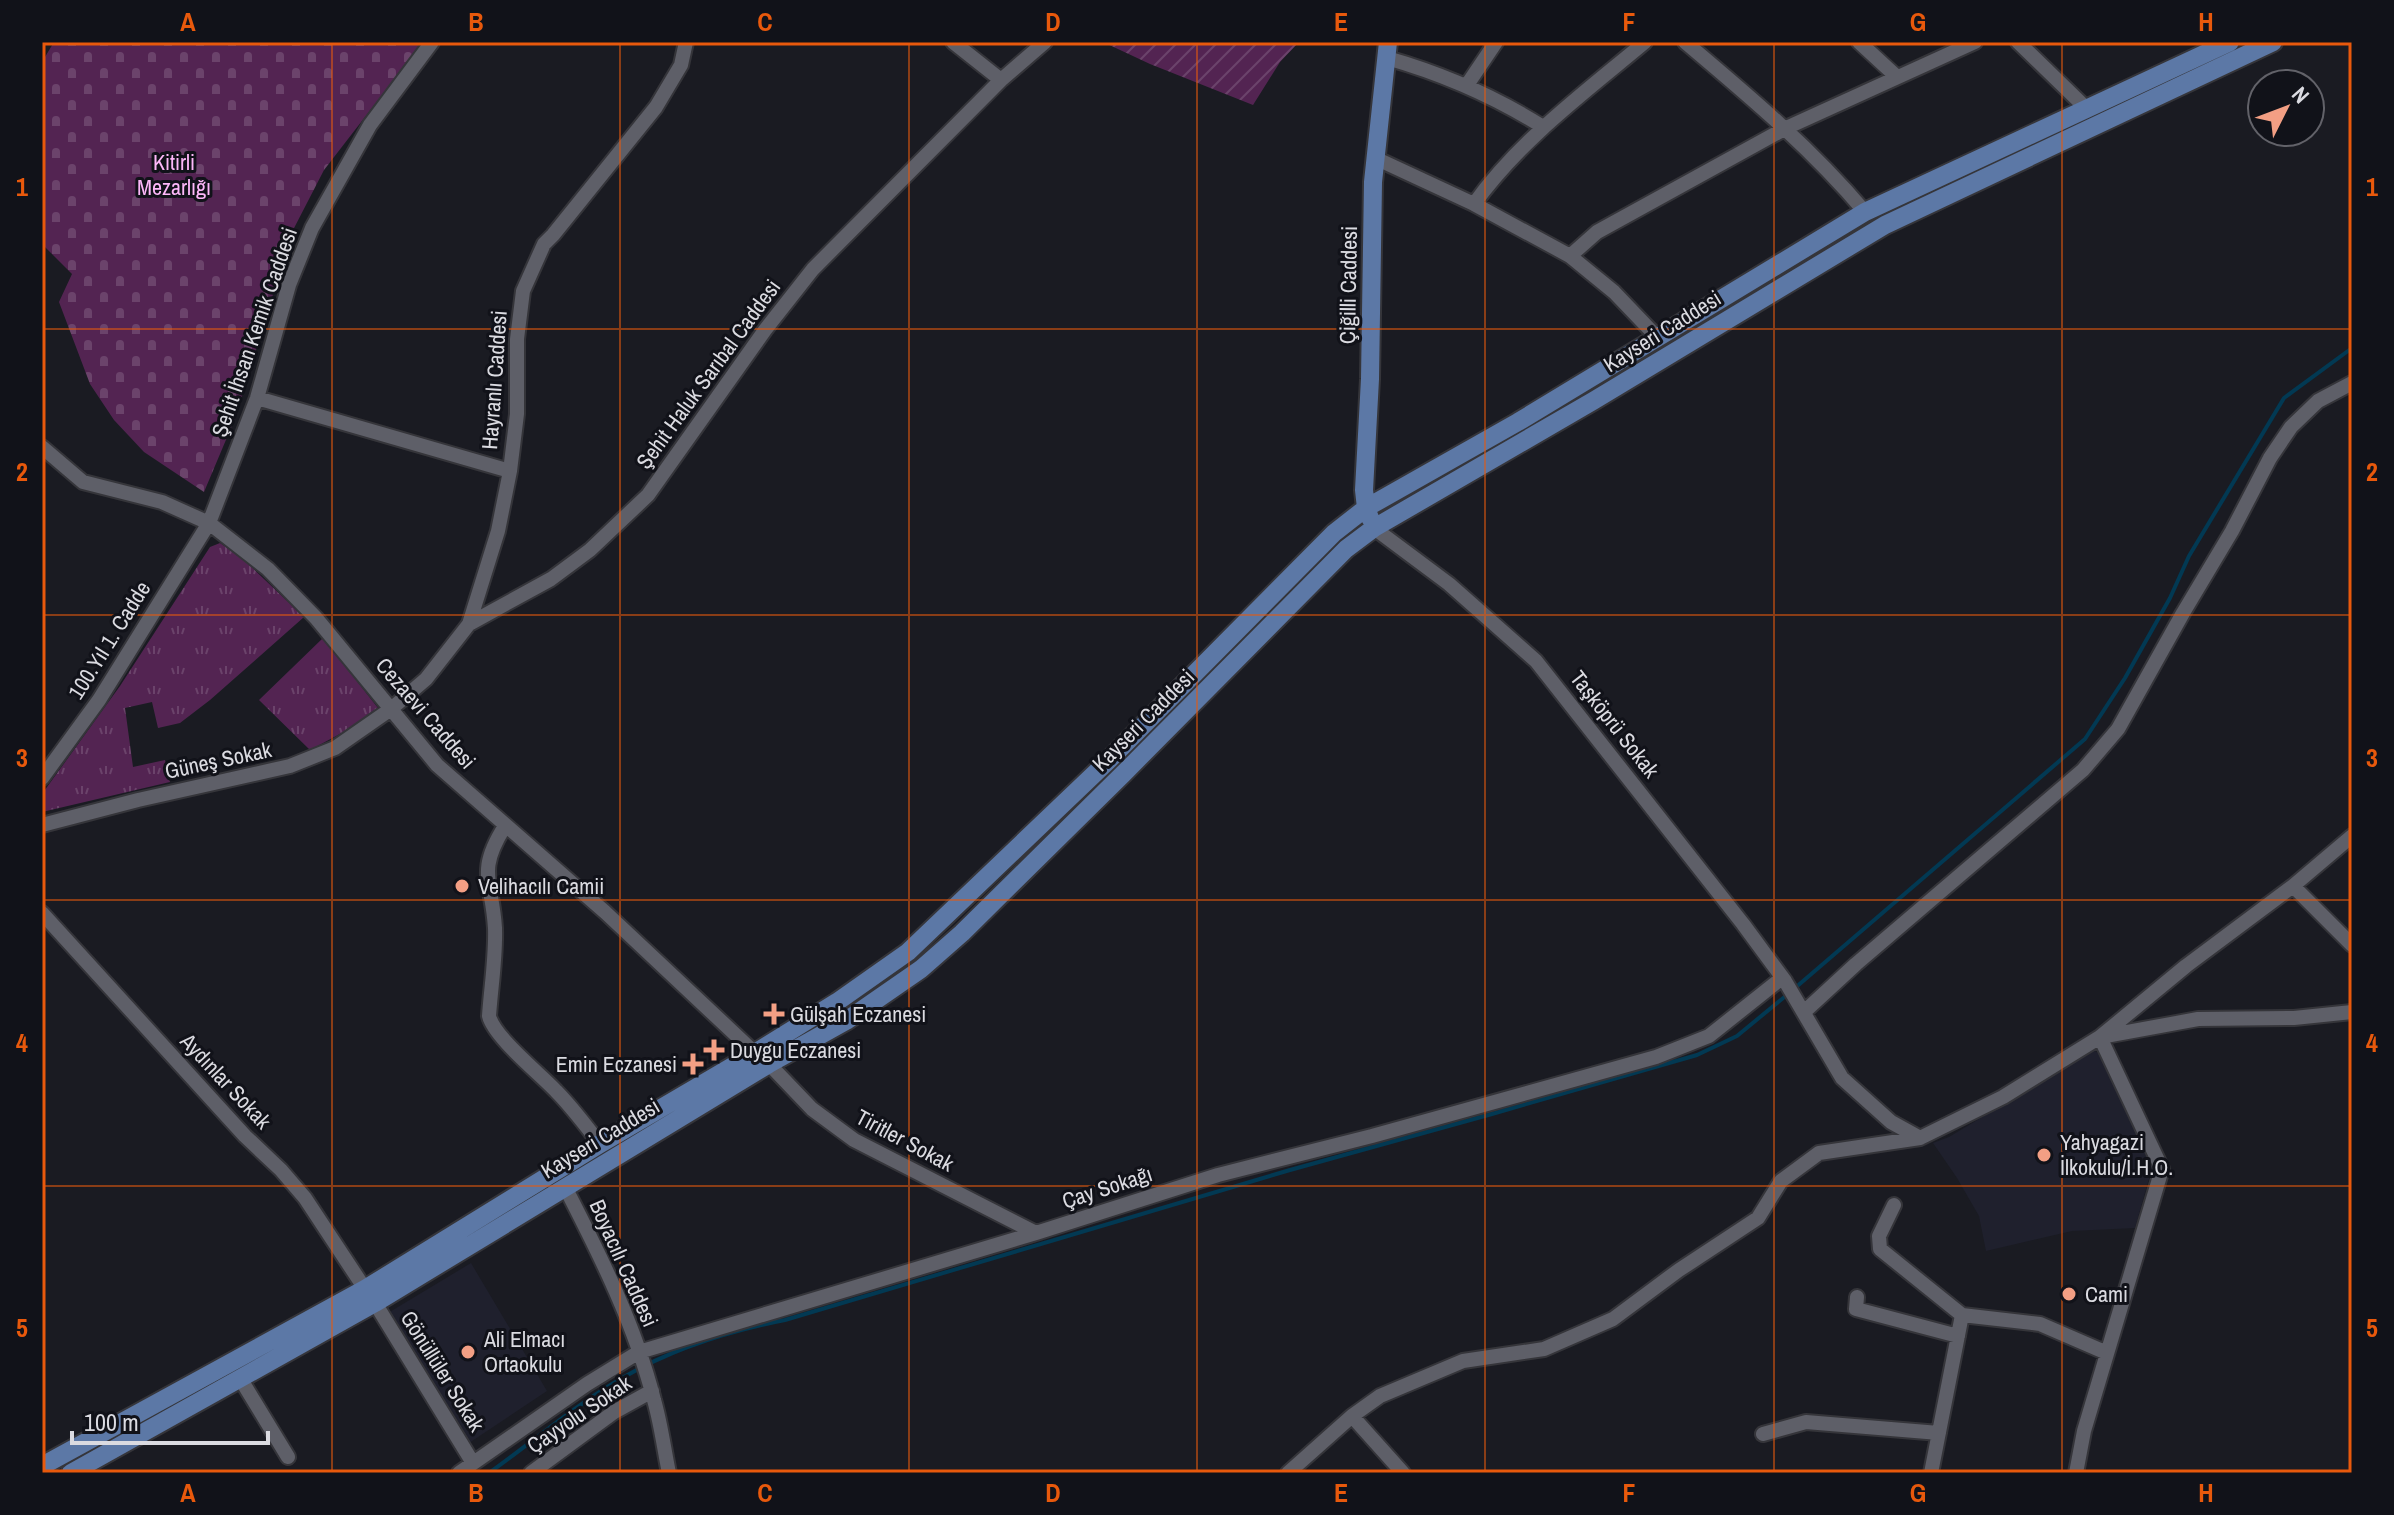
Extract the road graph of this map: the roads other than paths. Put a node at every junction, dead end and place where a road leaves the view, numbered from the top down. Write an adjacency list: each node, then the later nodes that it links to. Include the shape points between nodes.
1 (432, 42): 26 (street, Şehit İhsan Kemik Caddesi, via 370,125 312,228 289,285)
2 (686, 42): 30 (street, Hayranlı Caddesi, via 681,65 656,107 544,244 523,291)
3 (953, 42): 15 (street)
4 (1045, 42): 15 (street, Şehit Haluk Sarıbal Caddesi)
5 (1496, 42): 16 (street)
6 (1645, 42): 18 (street)
7 (1685, 42): 19 (street)
8 (1859, 42): 14 (street)
9 (1975, 42): 14 (street)
10 (2018, 42): 17 (street)
11 (2230, 42): 17 (main road, Kayseri Caddesi)
12 (2273, 42): 33 (main road, Kayseri Caddesi, via 1885,225)
13 (1388, 50): 16 (street); 20 (main road, Çiğilli Caddesi)
14 (1897, 77): 19 (street)
15 (1001, 80): 34 (street, Şehit Haluk Sarıbal Caddesi, via 813,269 648,495 551,579)
16 (1467, 85): 18 (street)
17 (2087, 109): 22 (main road, Kayseri Caddesi)
18 (1543, 127): 21 (street)
19 (1786, 128): 22 (street); 23 (street, via 1597,232)
20 (1375, 158): 21 (street); 31 (main road, Çiğilli Caddesi)
21 (1474, 204): 23 (street)
22 (1865, 212): 24 (main road, Kayseri Caddesi)
23 (1570, 256): 24 (street)
24 (1657, 337): 31 (main road, Kayseri Caddesi)
25 (2352, 383): 44 (street, via 2318,401 2291,427 2118,729 2083,770)
26 (257, 398): 30 (street); 32 (street, Şehit İhsan Kemik Caddesi)
27 (42, 447): 28 (street, Cezaevi Caddesi)
28 (54, 458): 29 (street); 32 (street, Cezaevi Caddesi, via 83,482 162,502)
29 (42, 470)
30 (510, 471): 34 (street, Hayranlı Caddesi)
31 (1366, 508): 33 (main road, Çiğilli Caddesi); 47 (main road, Kayseri Caddesi, via 1334,533 1110,759 908,952)
32 (209, 523): 35 (street, Cezaevi Caddesi, via 268,569 316,618); 36 (street, 100.Yıl 1. Cadde, via 99,700)
33 (1374, 528): 43 (street, Taşköprü Sokak, via 1449,584 1536,661); 47 (main road, Kayseri Caddesi, via 1346,549 921,969 846,1021)
34 (469, 624): 35 (street, Şehit Haluk Sarıbal Caddesi, via 426,679)
35 (391, 709): 37 (street, Güneş Sokak, via 335,748 290,766); 38 (street, Cezaevi Caddesi, via 437,765)
36 (42, 778)
37 (42, 825)
38 (505, 826): 47 (street, Cezaevi Caddesi); 49 (street, via 487,869 495,929 489,1016)
39 (2352, 836): 40 (street)
40 (2293, 886): 42 (street); 46 (street)
41 (42, 913): 53 (street, Aydınlar Sokak, via 305,1198)
42 (2352, 945)
43 (1783, 980): 44 (street, Taşköprü Sokak); 52 (street, Çay Sokağı, via 1709,1036 1656,1057 1218,1175)
44 (1804, 1012): 48 (street, Taşköprü Sokak, via 1842,1078 1891,1122)
45 (2352, 1012): 46 (street, via 2198,1019)
46 (2100, 1037): 48 (street, via 2003,1097); 57 (street, via 2162,1169)
47 (762, 1058): 49 (main road, Kayseri Caddesi); 50 (main road, Kayseri Caddesi); 52 (street, Tiritler Sokak, via 812,1109 854,1140)
48 (1920, 1138): 61 (street, via 1819,1153 1781,1181 1758,1218 1613,1319 1544,1349 1463,1361 1380,1396)
49 (600, 1144): 53 (main road, Kayseri Caddesi)
50 (565, 1187): 53 (main road, Kayseri Caddesi); 58 (street, Boyacılı Caddesi)
51 (1894, 1205): 55 (street, via 1879,1236 1880,1249)
52 (1036, 1233): 58 (street, Çay Sokağı)
53 (370, 1296): 59 (main road, Kayseri Caddesi); 65 (street, Gönüllüler Sokak); 66 (main road, Kayseri Caddesi)
54 (1857, 1297): 56 (street, via 1856,1309)
55 (1962, 1315): 56 (street); 57 (street, via 2040,1324)
56 (1958, 1336): 62 (street)
57 (2107, 1353): 74 (street)
58 (640, 1355): 60 (street, Boyacılı Caddesi); 65 (street, Çay Sokağı, via 587,1384)
59 (240, 1378): 64 (street); 67 (main road, Kayseri Caddesi)
60 (651, 1388): 69 (street, Çayyolu Sokak); 70 (street)
61 (1352, 1416): 71 (street); 72 (street)
62 (1939, 1433): 63 (street, via 1806,1422); 73 (street)
63 (1763, 1434)
64 (288, 1457)
65 (473, 1463): 68 (street, Çay Sokağı)
66 (42, 1466)
67 (71, 1473)
68 (459, 1473)
69 (531, 1473)
70 (669, 1473)
71 (1288, 1473)
72 (1403, 1473)
73 (1931, 1473)
74 (2076, 1473)

